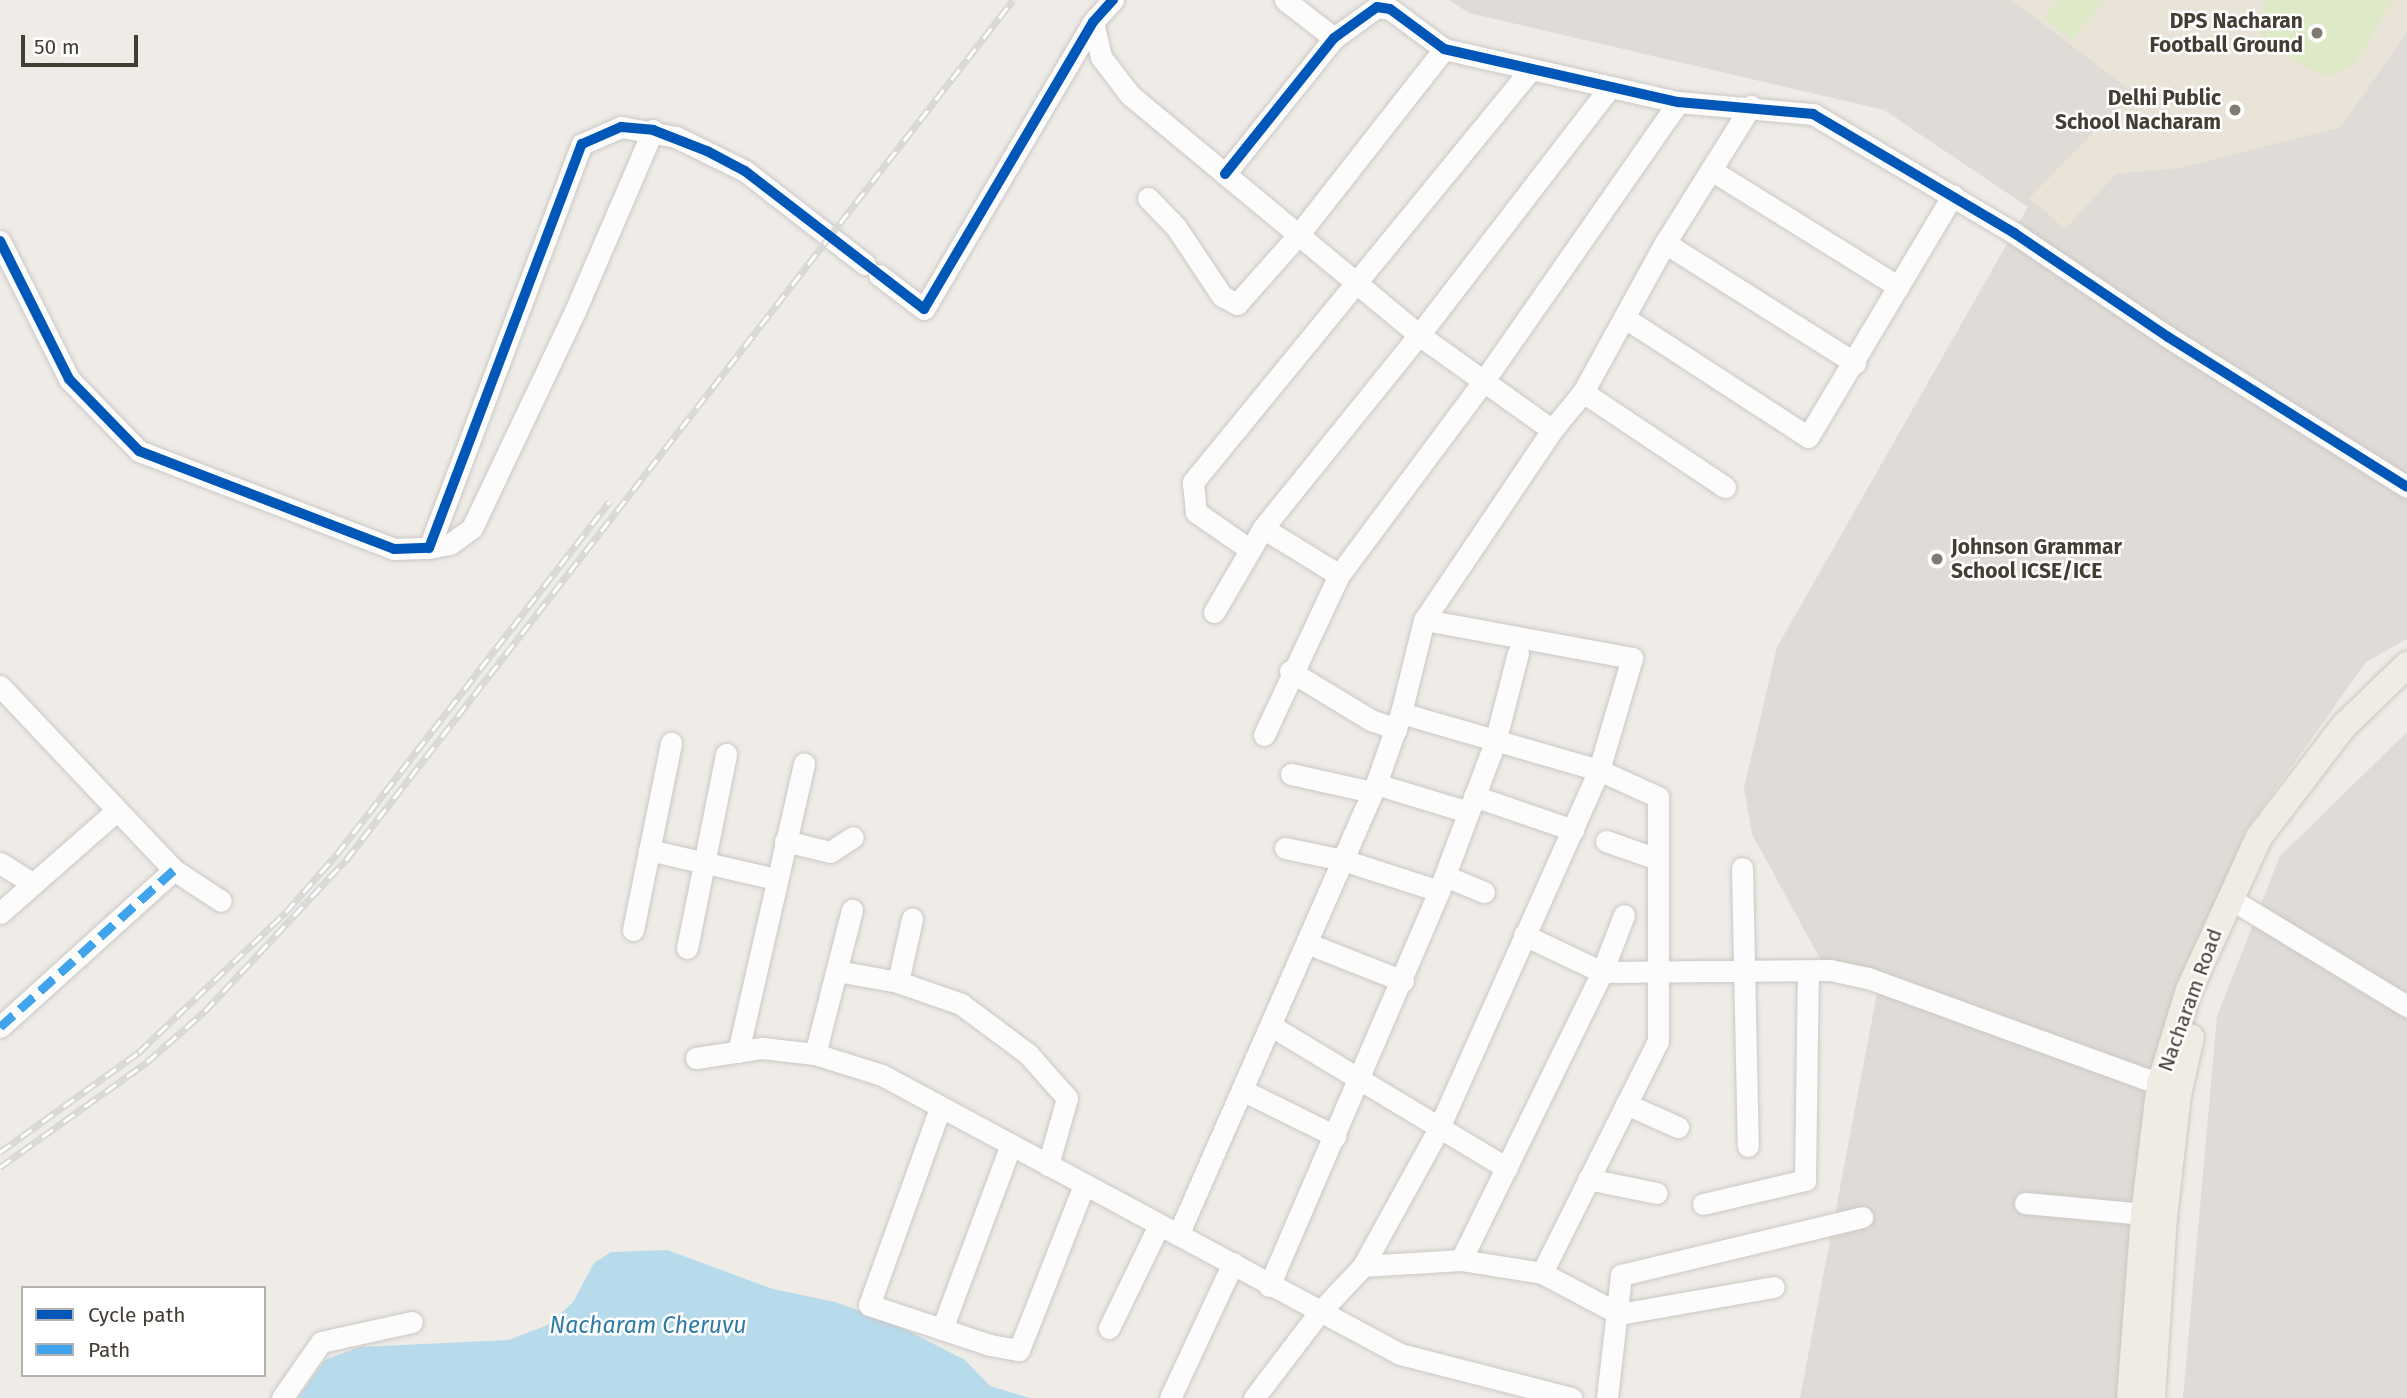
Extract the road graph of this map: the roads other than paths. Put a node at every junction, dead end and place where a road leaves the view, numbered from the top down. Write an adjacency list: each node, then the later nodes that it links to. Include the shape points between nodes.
1 (1113, 0): 3 (street)
2 (1285, 0): 4 (street)
3 (1093, 22): 10 (street, via 924,309 745,171); 12 (street, via 1101,57 1130,95)
4 (1334, 38): 5 (street, via 1377,7 1390,9); 12 (street)
5 (1444, 50): 6 (street); 15 (street)
6 (1531, 69): 7 (street); 18 (street)
7 (1610, 87): 8 (street); 21 (street)
8 (1678, 102): 9 (street); 23 (street)
9 (1751, 106): 11 (street); 13 (street, via 1814,114)
10 (653, 130): 29 (street, via 575,311 472,528 450,544); 29 (street, via 605,131 575,152)
11 (1711, 170): 17 (street); 19 (street)
12 (1225, 174): 15 (street)
13 (1953, 195): 19 (street); 27 (street)
14 (1148, 198): 15 (street, via 1176,227 1231,303 1237,304)
15 (1299, 234): 18 (street)
16 (0, 241): 29 (street, via 69,379 139,451 394,549)
17 (1665, 243): 20 (street); 22 (street)
18 (1359, 281): 21 (street); 30 (street, via 1194,482 1196,512)
19 (1899, 287): 22 (street)
20 (1625, 318): 22 (street, via 1808,437); 24 (street)
21 (1419, 335): 23 (street); 28 (street)
22 (1855, 363)
23 (1483, 382): 25 (street); 31 (street)
24 (1583, 392): 25 (street); 26 (street)
25 (1552, 430): 33 (street)
26 (1725, 487)
27 (2407, 487)
28 (1263, 528): 30 (street); 31 (street)
29 (429, 548)
30 (1250, 549): 32 (street)
31 (1339, 575): 36 (street)
32 (1214, 612)
33 (1424, 620): 39 (street); 45 (street, via 1632,658)
34 (1518, 653): 41 (street)
35 (2407, 665): 90 (main road, Nacharam Road, via 2344,726 2249,853 2189,990)
36 (1290, 671): 39 (street, via 1371,720); 40 (street)
37 (0, 686): 49 (street)
38 (2407, 687): 67 (main road, Nacharam Road, via 2326,770 2292,814)
39 (1399, 721): 41 (street); 47 (street)
40 (1264, 735)
41 (1495, 742): 45 (street); 48 (street)
42 (671, 743): 55 (street)
43 (726, 754): 58 (street)
44 (804, 763): 52 (street)
45 (1599, 770): 50 (street); 56 (street, via 1658,797)
46 (1291, 774): 47 (street)
47 (1374, 788): 48 (street); 57 (street)
48 (1471, 804): 50 (street); 64 (street)
49 (116, 811): 61 (street); 63 (street)
50 (1573, 830): 73 (street)
51 (853, 837): 52 (street, via 830,852)
52 (785, 841): 62 (street)
53 (1606, 841): 56 (street)
54 (1285, 848): 57 (street)
55 (649, 850): 58 (street); 72 (street)
56 (1657, 859): 77 (street)
57 (1343, 860): 64 (street); 74 (street)
58 (704, 862): 62 (street); 75 (street)
59 (0, 863): 63 (street)
60 (1742, 868): 78 (street)
61 (174, 870): 66 (street); 84 (street)
62 (776, 879): 86 (street)
63 (31, 882): 69 (street)
64 (1442, 883): 65 (street); 81 (street)
65 (1484, 892)
66 (221, 901)
67 (2239, 905): 83 (street); 122 (main road, Nacharam Road, via 2192,1030 2178,1095 2164,1217)
68 (852, 910): 76 (street)
69 (0, 913)
70 (1624, 915): 79 (street)
71 (912, 919): 82 (street)
72 (633, 930)
73 (1524, 936): 79 (street); 95 (street)
74 (1309, 944): 81 (street); 85 (street)
75 (687, 948)
76 (837, 971): 82 (street); 87 (street)
77 (1655, 971): 78 (street); 79 (street); 92 (street, via 1658,1041)
78 (1746, 971): 80 (street); 98 (street)
79 (1602, 972): 100 (street)
80 (1808, 972): 90 (street, via 1830,970 1868,978); 105 (street, via 1805,1180)
81 (1403, 981): 89 (street)
82 (898, 982): 99 (street, via 961,1004 991,1024 1028,1054 1067,1098)
83 (2407, 1006)
84 (4, 1017)
85 (1273, 1027): 89 (street); 91 (street)
86 (738, 1052): 87 (street, via 762,1048); 88 (street)
87 (815, 1054): 93 (street, via 883,1075)
88 (696, 1058)
89 (1357, 1078): 95 (street); 96 (street)
90 (2160, 1084): 106 (main road, Nacharam Road)
91 (1244, 1091): 96 (street); 109 (street)
92 (1626, 1104): 94 (street); 101 (street)
93 (940, 1108): 97 (street); 120 (street, via 869,1305)
94 (1678, 1127)
95 (1438, 1130): 100 (street); 112 (street)
96 (1335, 1136): 114 (street)
97 (1011, 1144): 99 (street); 120 (street)
98 (1748, 1146)
99 (1048, 1165): 102 (street)
100 (1507, 1168): 110 (street)
101 (1588, 1180): 103 (street); 113 (street)
102 (1084, 1185): 108 (street); 120 (street, via 1019,1350)
103 (1657, 1193)
104 (2025, 1203): 106 (street)
105 (1703, 1204)
106 (2144, 1214): 128 (main road, Nacharam Road)
107 (1862, 1217): 117 (street, via 1621,1275)
108 (1159, 1225): 109 (street); 119 (street)
109 (1178, 1235): 111 (street)
110 (1461, 1261): 112 (street); 113 (street)
111 (1233, 1263): 114 (street); 124 (street)
112 (1363, 1266): 116 (street)
113 (1542, 1273): 117 (street)
114 (1269, 1286): 116 (street)
115 (1774, 1287): 117 (street)
116 (1318, 1314): 121 (street, via 1400,1354); 125 (street)
117 (1619, 1314): 127 (street)
118 (412, 1322): 123 (street, via 321,1342)
119 (1109, 1328)
120 (942, 1329)
121 (1514, 1392): 126 (street)
122 (2156, 1392)
123 (282, 1398)
124 (1170, 1398)
125 (1254, 1398)
126 (1571, 1398)
127 (1607, 1398)
128 (2130, 1398)

